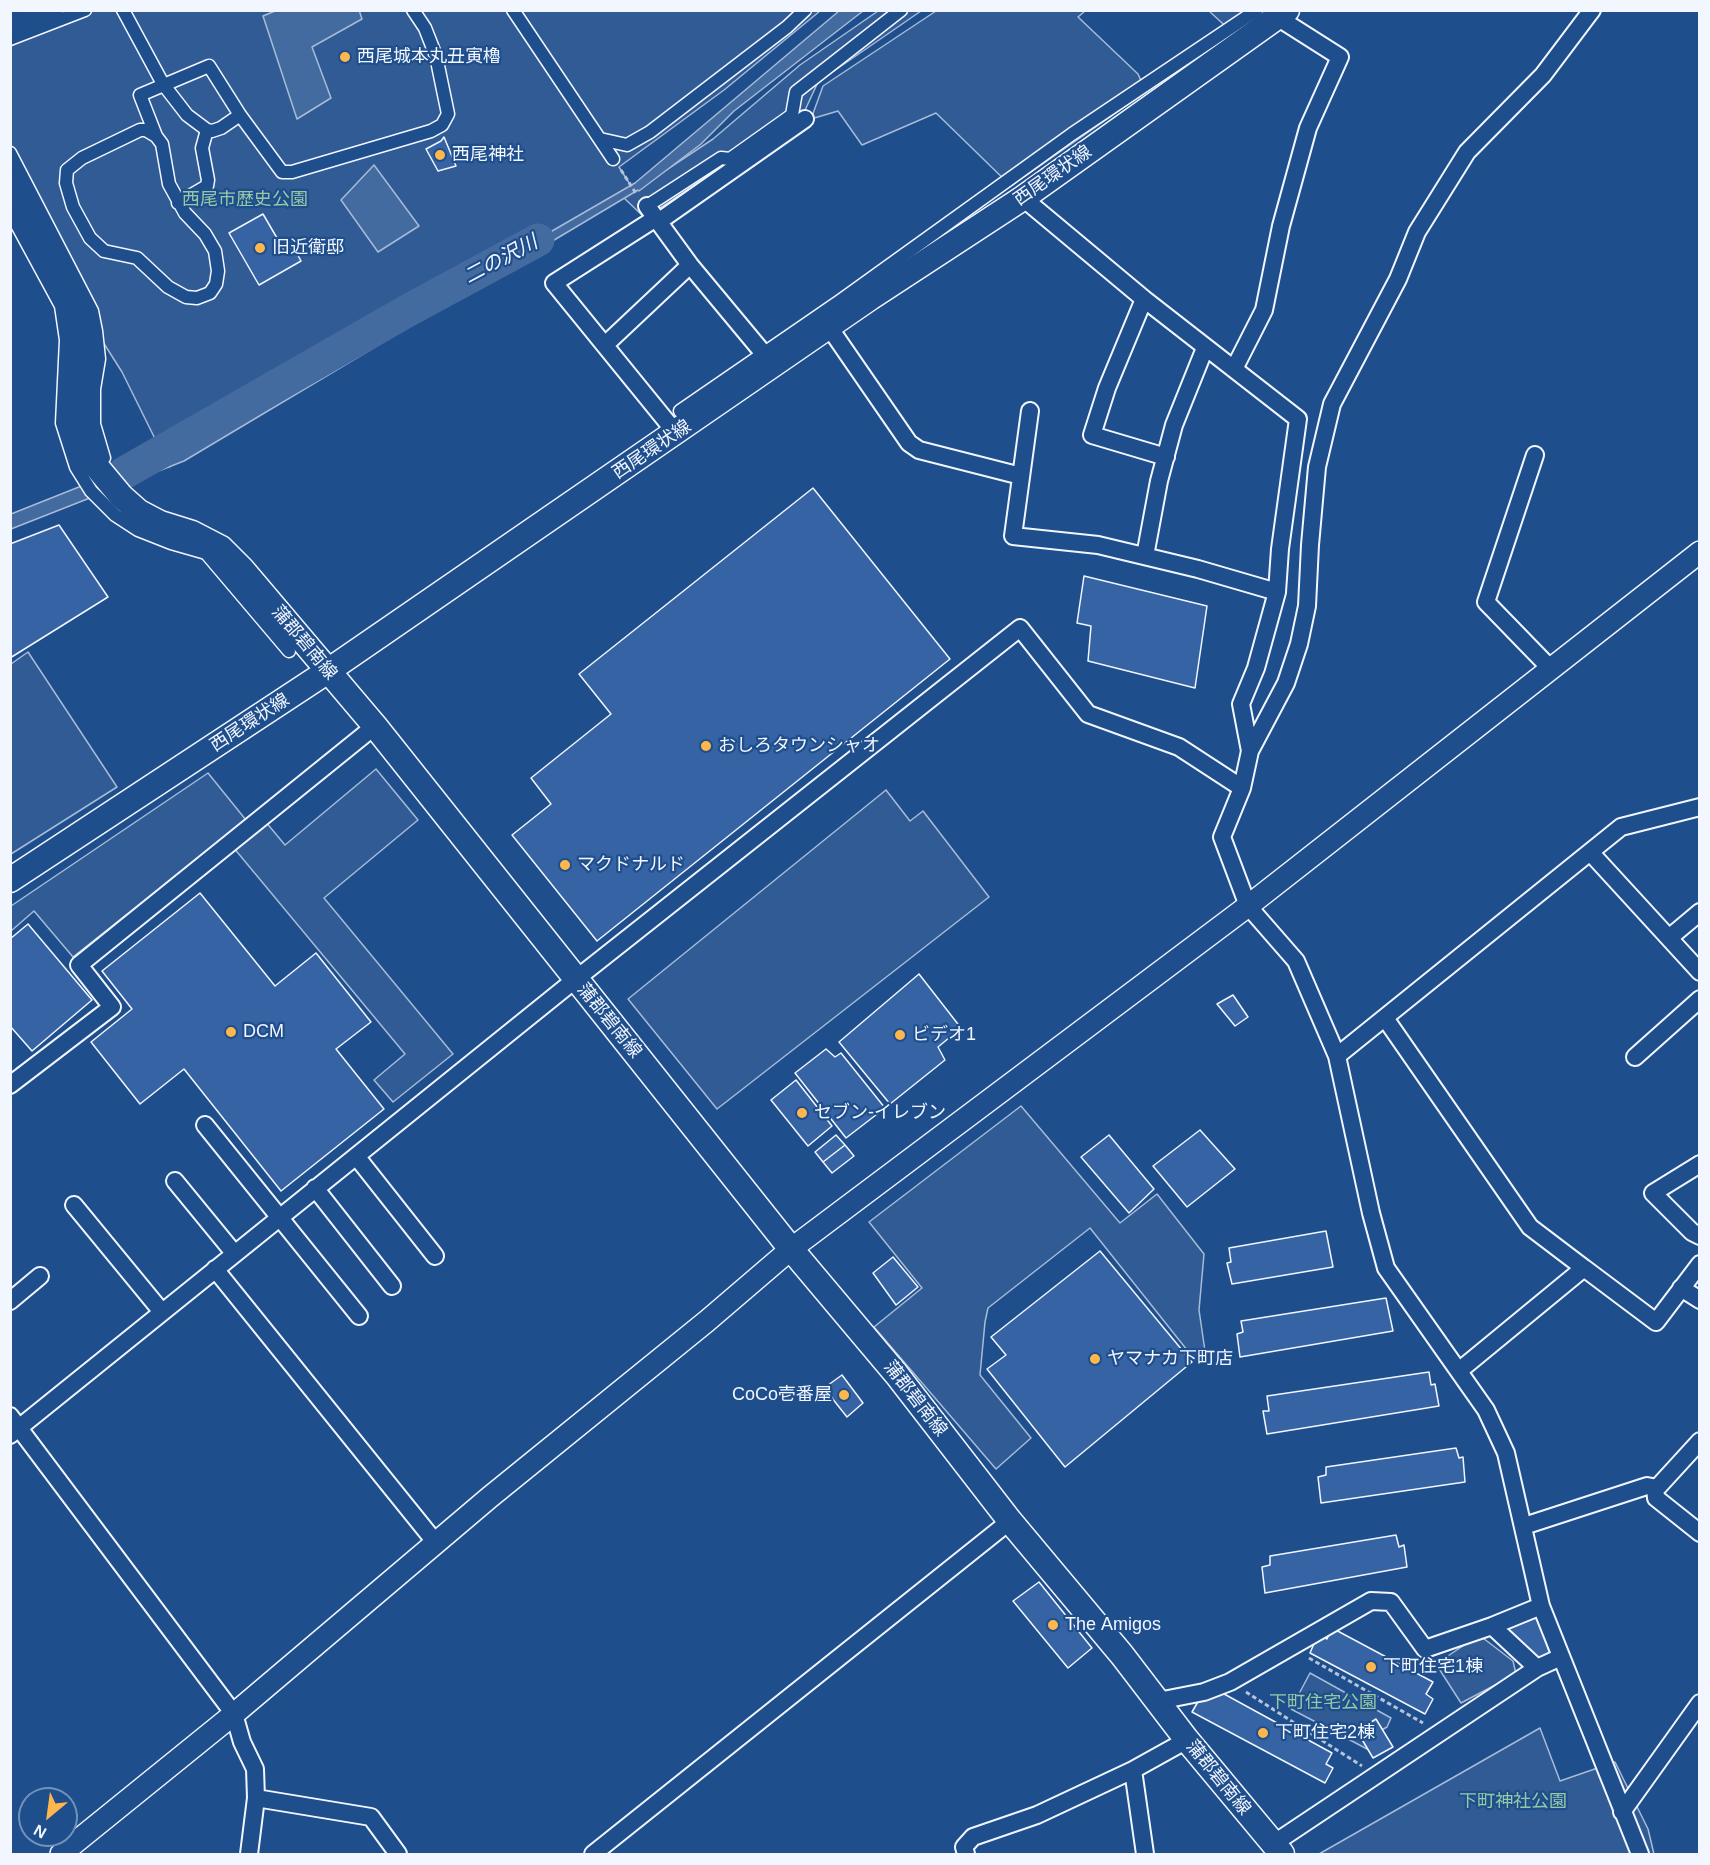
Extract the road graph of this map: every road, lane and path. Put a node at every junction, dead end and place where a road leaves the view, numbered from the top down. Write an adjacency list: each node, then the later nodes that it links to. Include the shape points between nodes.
1 (23, 10): 11 (street)
2 (52, 10): 12 (street)
3 (84, 10): 13 (street)
4 (123, 10): 14 (street)
5 (413, 10): 15 (street, via 436,56 448,114 442,125 282,172)
6 (513, 10): 19 (street)
7 (805, 10): 19 (street, via 650,132 627,145)
8 (901, 10): 26 (street, via 796,92 792,115 730,159 721,158)
9 (1592, 10): 47 (street, via 1543,75 1467,152 1417,232 1398,279 1332,404 1317,467 1307,606 1299,644 1286,683)
10 (1274, 13): 23 (main road, 西尾環状線); 32 (street, via 1072,134); 33 (street, via 1340,57 1308,128 1281,226 1264,310)
11 (10, 14)
12 (10, 27)
13 (10, 39)
14 (163, 84): 15 (street, via 209,66); 17 (street, via 187,115); 18 (street, via 140,95)
15 (240, 115): 17 (street, via 221,128)
16 (806, 119): 26 (street)
17 (207, 130): 24 (street, via 202,148 207,186)
18 (156, 136): 24 (street, via 162,144 169,184); 24 (street, via 140,130 82,158 67,170 66,183 73,207 90,238 104,251 137,258 168,287 197,298 210,293 216,284 215,251)
19 (600, 139): 21 (street)
20 (10, 153): 38 (street, via 92,311 99,359 94,424)
21 (613, 159): 26 (path)
22 (10, 181): 45 (main road, 蒲郡碧南線, via 76,308 83,341 78,424 85,448 96,466 138,512 221,548)
23 (1023, 198): 28 (street); 29 (main road, 西尾環状線)
24 (178, 203)
25 (10, 212): 43 (street, via 61,306 66,340 62,423 76,467 115,516 138,530 206,553)
26 (654, 215): 27 (street); 30 (street, via 554,283)
27 (690, 265): 30 (street); 32 (street)
28 (1144, 299): 31 (street); 37 (street, via 1092,435)
29 (828, 327): 32 (main road, 西尾環状線); 39 (street, via 914,447)
30 (604, 345): 35 (street)
31 (1205, 348): 33 (street); 37 (street, via 1174,425)
32 (769, 360): 35 (main road, 西尾環状線)
33 (1234, 369): 42 (street, via 1298,419)
34 (1030, 411): 39 (street)
35 (678, 422): 45 (main road, 西尾環状線)
36 (1536, 455): 44 (street, via 1486,602)
37 (1166, 457): 41 (street)
38 (104, 458)
39 (1021, 476): 41 (street, via 1013,536 1098,545)
40 (1700, 552): 44 (street)
41 (1145, 556): 42 (street)
42 (1277, 592): 47 (street, via 1256,668 1241,704)
43 (289, 651)
44 (1551, 669): 52 (street)
45 (328, 671): 46 (main road, 蒲郡碧南線); 51 (main road, 西尾環状線)
46 (375, 726): 56 (main road, 蒲郡碧南線); 61 (street, via 79,965 112,1007)
47 (1250, 751): 48 (street)
48 (1242, 788): 52 (street, via 1222,837); 56 (street, via 1179,747 1088,714 1020,628)
49 (1700, 807): 50 (street, via 1621,827)
50 (1590, 852): 54 (street); 58 (street)
51 (10, 880)
52 (1248, 906): 59 (street, via 1296,961); 70 (street)
53 (1700, 912): 54 (street)
54 (1669, 938): 55 (street)
55 (1700, 972)
56 (576, 979): 63 (street); 70 (main road, 蒲郡碧南線)
57 (1700, 999): 60 (street)
58 (1385, 1018): 59 (street); 74 (street, via 1530,1227)
59 (1338, 1056): 83 (street, via 1386,1268)
60 (1635, 1057)
61 (10, 1085)
62 (205, 1125): 68 (street)
63 (356, 1156): 66 (street); 72 (street)
64 (1700, 1164): 69 (street, via 1653,1193)
65 (175, 1181): 71 (street)
66 (315, 1188): 68 (street); 77 (street)
67 (74, 1205): 81 (street)
68 (280, 1216): 71 (street); 82 (street)
69 (1700, 1236)
70 (791, 1249): 87 (main road, 蒲郡碧南線, via 897,1375); 90 (street)
71 (234, 1254): 75 (street)
72 (435, 1256)
73 (1700, 1264): 78 (street)
74 (1584, 1268): 78 (street, via 1656,1322); 83 (street)
75 (215, 1269): 81 (street); 90 (street)
76 (40, 1276): 80 (street)
77 (392, 1286)
78 (1681, 1288): 79 (street)
79 (1700, 1300)
80 (10, 1301)
81 (162, 1312): 84 (street)
82 (359, 1316)
83 (1460, 1370): 88 (street, via 1486,1410 1506,1453)
84 (14, 1426): 99 (street)
85 (1700, 1441): 86 (street)
86 (1655, 1487): 88 (street, via 1647,1486); 89 (street, via 1656,1498)
87 (1010, 1521): 97 (main road, 蒲郡碧南線); 110 (street)
88 (1524, 1526): 91 (street)
89 (1700, 1533)
90 (436, 1543): 99 (street)
91 (1541, 1606): 92 (street); 94 (street)
92 (1492, 1626): 93 (street, via 1425,1649 1391,1602 1371,1601); 95 (street)
93 (1291, 1647): 96 (street); 100 (path)
94 (1561, 1657): 95 (street); 105 (street)
95 (1537, 1668): 100 (street)
96 (1230, 1682): 97 (street, via 1204,1692); 103 (path)
97 (1158, 1701): 101 (main road, 蒲郡碧南線)
98 (1700, 1703): 105 (street)
99 (234, 1714): 104 (street, via 255,1769); 107 (street)
100 (1440, 1733): 103 (street)
101 (1187, 1740): 102 (street); 106 (main road, 蒲郡碧南線)
102 (1133, 1770): 111 (street, via 1037,1815 973,1837 964,1847); 112 (street)
103 (1376, 1775): 106 (street)
104 (256, 1798): 108 (street); 109 (street, via 371,1817)
105 (1622, 1812): 113 (street)
106 (1277, 1849)
107 (61, 1854)
108 (249, 1854)
109 (398, 1854)
110 (593, 1854)
111 (966, 1854)
112 (1145, 1854)
113 (1640, 1854)

